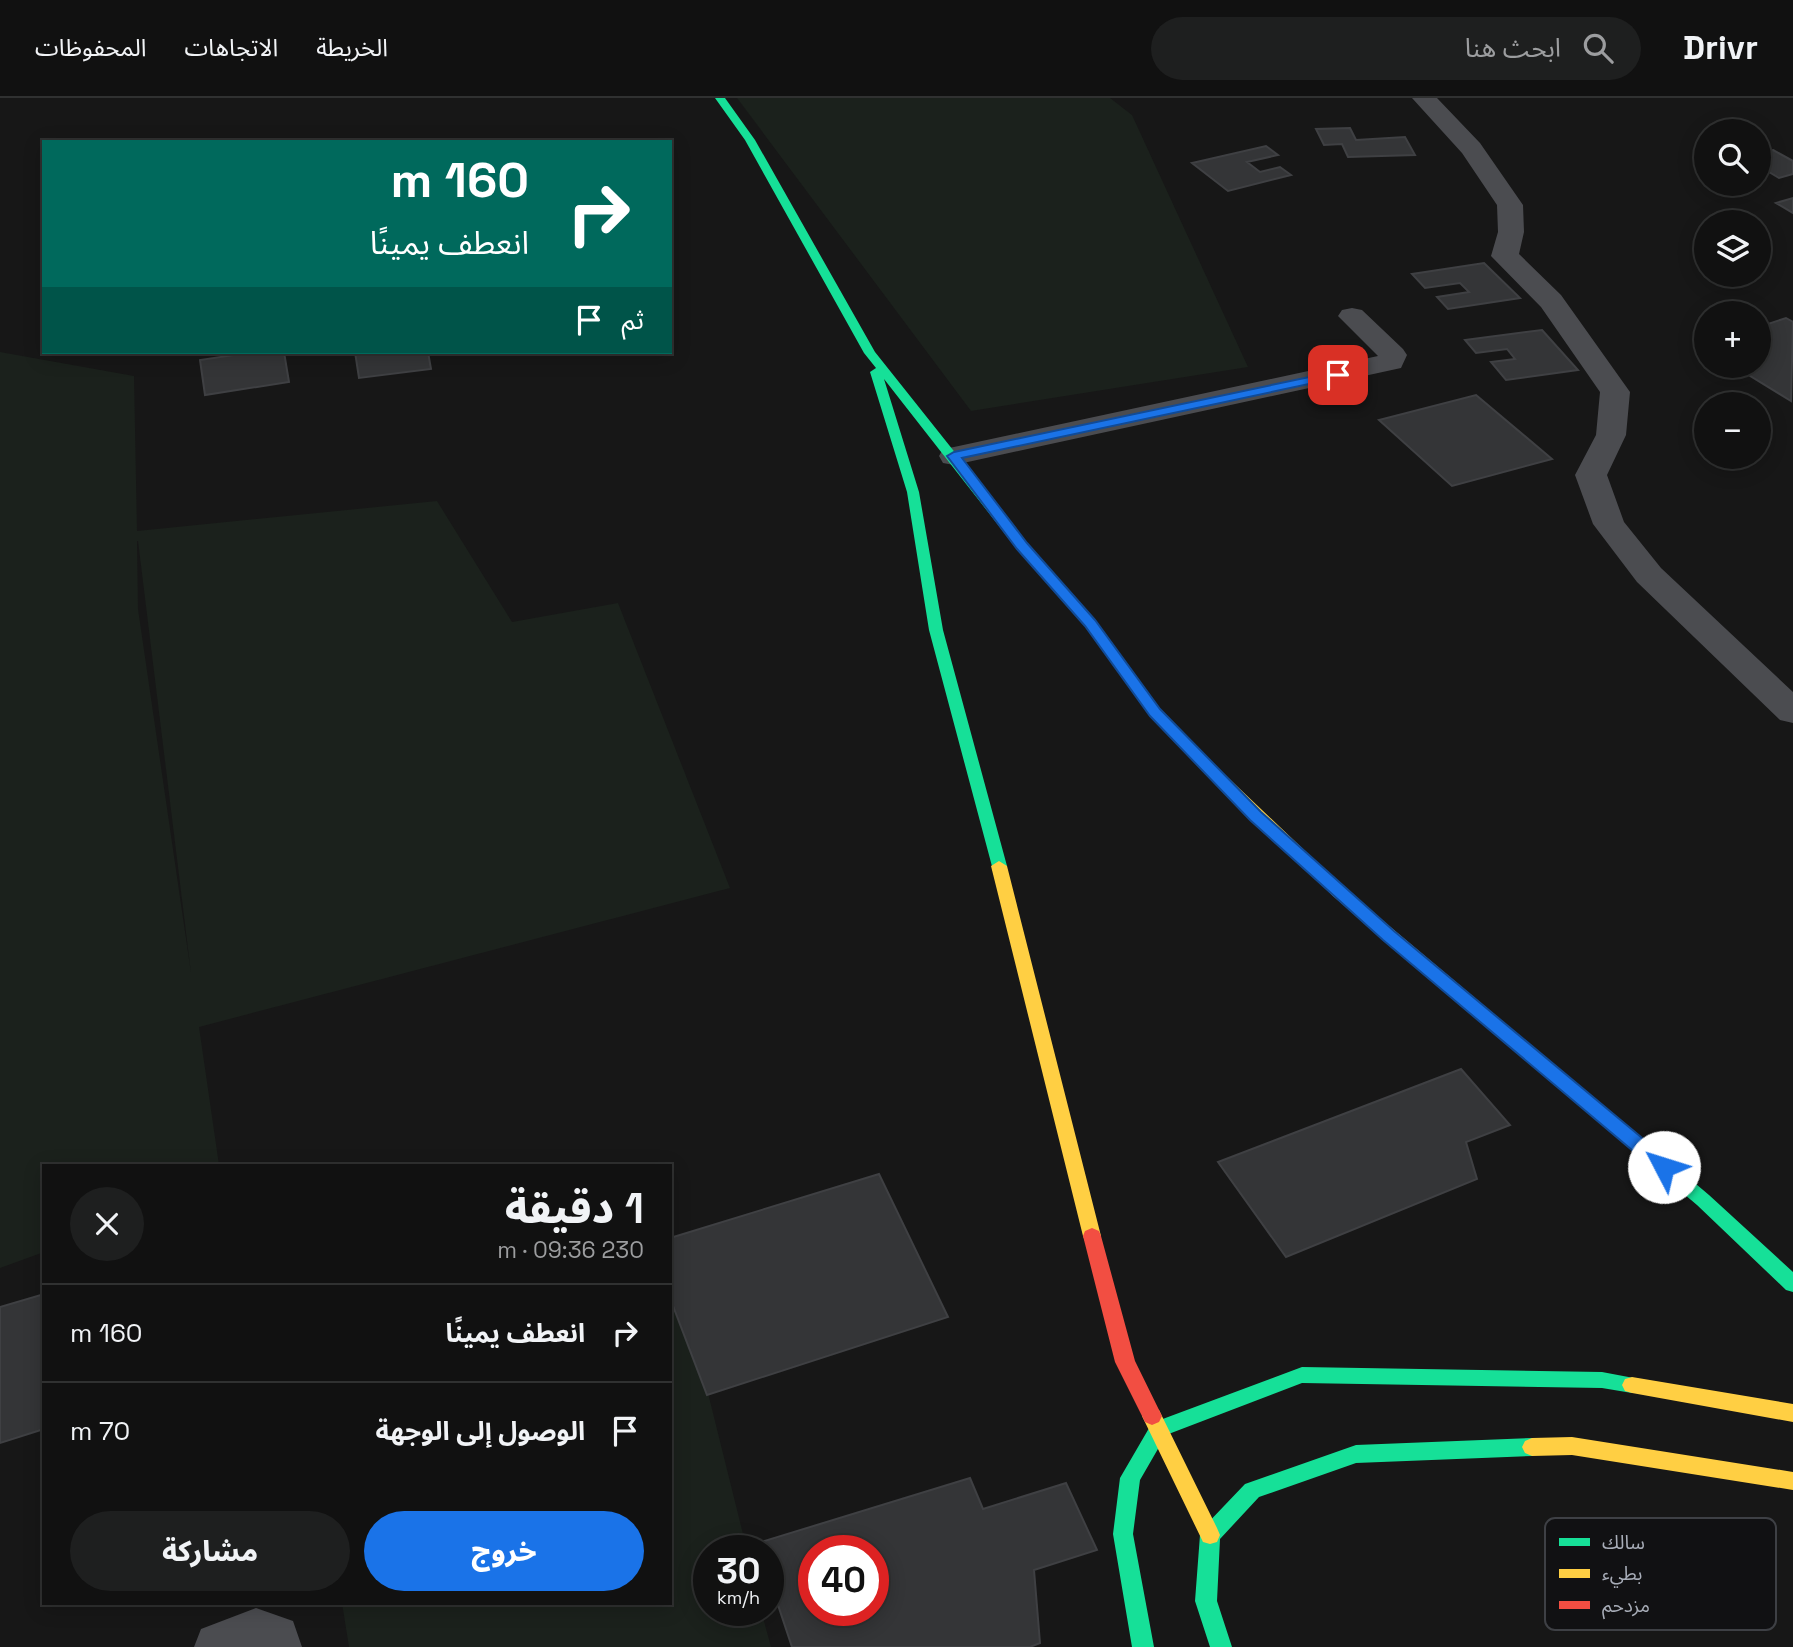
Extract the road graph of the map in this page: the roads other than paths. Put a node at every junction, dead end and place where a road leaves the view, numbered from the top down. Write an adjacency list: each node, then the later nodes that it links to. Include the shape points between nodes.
1 (720, 98): 4 (street, via 750,141)
2 (1424, 98): 6 (street, via 1471,148 1510,205 1511,232 1505,256 1551,301 1615,392 1611,435 1591,475 1609,524 1648,575)
3 (1352, 316): 5 (street, via 1393,355 1391,362)
4 (870, 353): 5 (street); 9 (street, via 913,492 936,630 1125,1362)
5 (954, 456): 7 (street, via 1022,546 1090,623 1155,712 1255,816 1389,936 1703,1200)
6 (1793, 712)
7 (1793, 1284)
8 (1793, 1413): 9 (street, via 1602,1380 1302,1375)
9 (1159, 1429): 11 (street); 14 (street, via 1130,1478 1124,1534)
10 (1793, 1480): 11 (street, via 1572,1446 1356,1454 1252,1490)
11 (1210, 1535): 15 (street, via 1206,1601)
12 (220, 1647): 13 (street, via 256,1633 274,1639)
13 (276, 1647)
14 (1143, 1647)
15 (1221, 1647)

